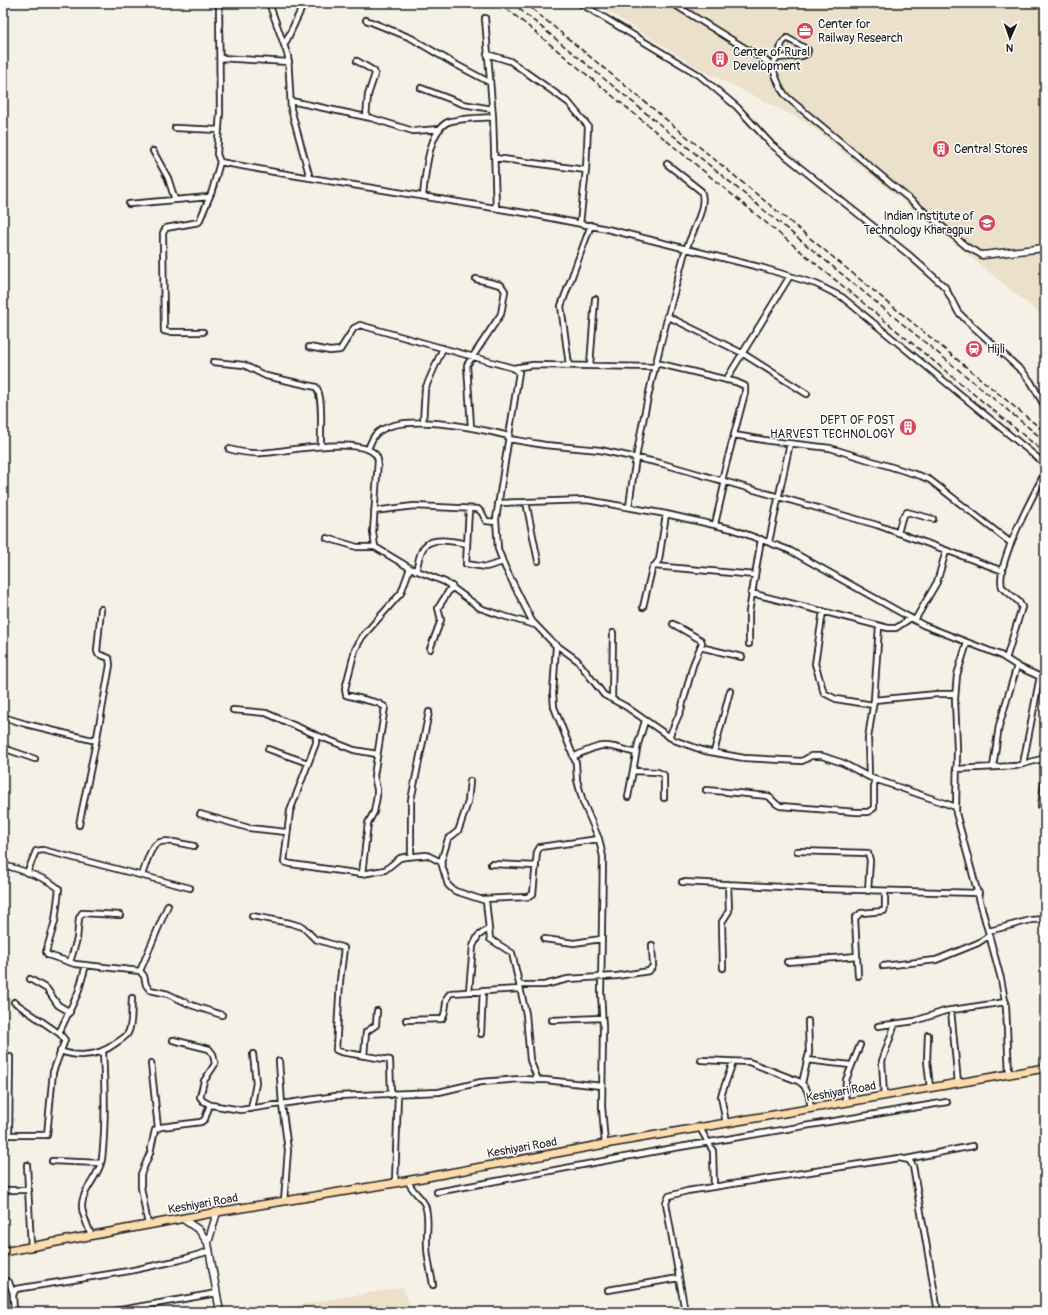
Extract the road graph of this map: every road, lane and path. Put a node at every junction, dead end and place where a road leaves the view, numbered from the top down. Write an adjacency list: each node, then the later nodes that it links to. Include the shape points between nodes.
1 (219, 3): 10 (street)
2 (269, 3): 8 (street)
3 (304, 3): 8 (street)
4 (580, 3): 56 (street, via 699,74 737,107 772,145 908,254 945,287 958,312 1023,372)
5 (672, 3): 14 (street, via 758,55)
6 (485, 18): 9 (street)
7 (366, 20): 15 (street, via 411,38)
8 (285, 44): 13 (street)
9 (486, 54): 15 (street); 28 (street, via 502,58 516,66 569,103 586,122 589,132)
10 (220, 58): 13 (street); 23 (street)
11 (777, 58): 11 (street, via 782,43 787,38 808,50 802,56); 14 (street)
12 (357, 60): 19 (street, via 375,74 368,95)
13 (289, 62): 17 (street)
14 (771, 66): 39 (street, via 782,93 967,247)
15 (490, 82): 18 (street)
16 (421, 88): 18 (street, via 463,104)
17 (291, 101): 19 (street); 29 (street)
18 (492, 109): 20 (street)
19 (366, 117): 22 (street, via 413,131)
20 (493, 117): 22 (street, via 450,121); 25 (street)
21 (174, 128): 23 (street)
22 (440, 129): 30 (street, via 429,154)
23 (219, 130): 26 (street, via 217,154)
24 (153, 151): 32 (street, via 168,178)
25 (495, 158): 28 (street); 34 (street)
26 (220, 162): 29 (street); 31 (street)
27 (667, 164): 37 (street, via 698,188 703,195 702,211)
28 (586, 170): 35 (street)
29 (310, 178): 30 (street)
30 (423, 196): 34 (street)
31 (209, 198): 32 (street); 44 (street, via 199,222 166,228 163,233 164,331)
32 (174, 200): 33 (street)
33 (129, 204)
34 (496, 208): 35 (street)
35 (580, 223): 36 (street)
36 (590, 225): 37 (street); 50 (street, via 561,306)
37 (685, 248): 40 (street); 43 (street)
38 (1045, 248): 39 (street)
39 (982, 254)
40 (790, 276): 47 (street); 66 (street, via 816,284 842,297)
41 (476, 279): 48 (street, via 501,285 505,291 501,314)
42 (595, 299): 51 (street)
43 (667, 316): 47 (street); 52 (street)
44 (202, 332)
45 (309, 347): 46 (street, via 340,350 354,328 360,325)
46 (443, 348): 48 (street); 57 (street, via 425,389)
47 (742, 353): 54 (street); 55 (street)
48 (471, 356): 53 (street); 58 (street, via 466,369)
49 (213, 362): 62 (street, via 244,365 266,376 316,387 319,393)
50 (569, 365): 51 (street); 53 (street, via 528,365)
51 (590, 365): 52 (street)
52 (655, 365): 54 (street); 65 (street)
53 (513, 368): 60 (street, via 520,375)
54 (726, 380): 59 (street, via 745,386)
55 (807, 394)
56 (1045, 407)
57 (423, 423): 58 (street); 64 (street, via 399,425 384,430 375,435)
58 (471, 427): 60 (street)
59 (734, 435): 61 (street); 68 (street)
60 (509, 438): 65 (street); 71 (street)
61 (790, 444): 69 (street); 83 (street, via 830,448 921,476 930,480)
62 (321, 446): 63 (street, via 262,453); 64 (street)
63 (229, 449)
64 (368, 449): 74 (street, via 375,453 378,460)
65 (635, 457): 68 (street); 72 (street)
66 (1045, 464)
67 (1045, 472): 83 (street)
68 (724, 480): 69 (street); 78 (street)
69 (779, 496): 79 (street, via 877,524); 82 (street)
70 (526, 502): 71 (street); 72 (street, via 578,500); 87 (street)
71 (498, 504): 77 (street)
72 (629, 507): 75 (street)
73 (469, 509): 74 (street, via 414,506); 77 (street, via 480,510 486,521); 84 (street)
74 (374, 511): 85 (street)
75 (666, 514): 78 (street); 89 (street, via 660,560)
76 (933, 519): 79 (street, via 907,512 902,518)
77 (496, 522): 88 (street, via 498,549)
78 (715, 524): 81 (street)
79 (898, 533): 86 (street)
80 (327, 538): 85 (street, via 357,547)
81 (761, 539): 82 (street); 93 (street)
82 (769, 542): 99 (street, via 789,550)
83 (1011, 542): 92 (street)
84 (467, 544): 88 (street, via 467,565 486,567); 91 (street, via 439,541 427,544 422,549)
85 (375, 547): 90 (street)
86 (946, 551): 92 (street); 99 (street, via 937,582)
87 (538, 561)
88 (503, 562): 101 (street)
89 (654, 566): 93 (street); 96 (street)
90 (410, 568): 91 (street); 129 (street, via 401,593 359,642 345,693 350,697 385,707)
91 (416, 571): 94 (street)
92 (1003, 571): 110 (street, via 1002,587 1022,607)
93 (755, 575): 95 (street)
94 (452, 586): 101 (street, via 488,612); 108 (street, via 438,608 441,620)
95 (752, 593): 98 (street); 106 (street, via 748,618)
96 (644, 607)
97 (101, 609): 123 (street, via 97,651 98,654 109,658 110,665)
98 (823, 611): 102 (street); 117 (street, via 815,664 824,693 836,699)
99 (913, 619): 102 (street, via 896,628); 104 (street)
100 (673, 624): 107 (street, via 701,640)
101 (534, 625): 105 (street)
102 (879, 626): 117 (street)
103 (613, 633): 116 (street)
104 (967, 643): 110 (street); 115 (street, via 957,674)
105 (555, 644): 116 (street, via 570,654 598,689); 130 (street, via 554,707)
106 (749, 644)
107 (700, 647): 109 (street); 124 (street, via 681,710)
108 (430, 649)
109 (742, 657)
110 (1006, 659): 111 (street)
111 (1017, 666): 112 (street); 135 (street, via 999,726)
112 (1040, 676): 113 (street); 134 (street)
113 (1045, 679)
114 (730, 691): 127 (street)
115 (955, 694): 117 (street); 136 (street)
116 (612, 699): 121 (street)
117 (874, 703): 139 (street, via 868,738)
118 (233, 710): 122 (street, via 266,713)
119 (429, 712): 153 (street, via 410,800)
120 (3, 717): 123 (street, via 92,740)
121 (645, 721): 124 (street); 128 (street)
122 (316, 735): 129 (street, via 354,750); 133 (street, via 316,743)
123 (97, 737): 148 (street)
124 (669, 737): 127 (street, via 691,747)
125 (3, 748): 132 (street)
126 (268, 748): 133 (street)
127 (714, 752): 139 (street, via 744,758 802,761 811,756 822,756)
128 (636, 753): 130 (street, via 604,745); 137 (street)
129 (377, 754): 159 (street, via 374,776 377,796 374,812 368,823)
130 (574, 757): 150 (street, via 583,802)
131 (1044, 758): 134 (street); 138 (street)
132 (35, 759)
133 (308, 763): 149 (street, via 292,803)
134 (1023, 764): 135 (street)
135 (993, 767): 136 (street)
136 (956, 769): 146 (street)
137 (633, 771): 143 (street); 144 (street, via 658,772 664,775)
138 (1045, 772)
139 (872, 777): 142 (street, via 874,808 868,812 780,806 768,796); 146 (street)
140 (1045, 777): 145 (street)
141 (470, 781): 154 (street, via 468,802 460,826 448,839)
142 (706, 790)
143 (628, 797)
144 (664, 798)
145 (1041, 806)
146 (956, 807): 166 (street, via 960,834)
147 (200, 814): 149 (street, via 248,828)
148 (79, 825)
149 (286, 832): 159 (street, via 283,858 287,863)
150 (600, 839): 157 (street, via 543,846 538,849); 175 (street, via 603,857)
151 (194, 846): 160 (street, via 167,840 158,841 153,846)
152 (797, 851): 164 (street, via 868,853)
153 (411, 856): 154 (street, via 427,856); 159 (street, via 400,858 385,870)
154 (441, 862): 167 (street, via 448,885 455,892)
155 (491, 864): 157 (street)
156 (3, 865): 158 (street)
157 (536, 866): 167 (street, via 535,891 530,896)
158 (27, 873): 160 (street, via 32,857 38,849); 178 (street, via 59,889 55,921 46,952)
159 (362, 874)
160 (142, 875): 163 (street)
161 (682, 882): 162 (street)
162 (728, 884): 164 (street); 182 (street, via 729,911 722,922)
163 (190, 888)
164 (868, 891): 165 (street)
165 (885, 891): 166 (street); 177 (street, via 884,911 861,913 855,918)
166 (979, 893): 173 (street)
167 (483, 899): 172 (street, via 487,904)
168 (168, 905): 183 (street)
169 (120, 915): 178 (street, via 82,913)
170 (252, 916): 211 (street, via 302,927 315,939 344,948 336,1050)
171 (1045, 919): 173 (street, via 1031,920)
172 (488, 929): 187 (street, via 492,942 512,953); 189 (street, via 478,936 473,946)
173 (990, 933): 181 (street, via 978,943 936,960); 192 (street)
174 (544, 939): 175 (street, via 574,943)
175 (602, 940): 185 (street)
176 (652, 945): 185 (street, via 653,966 649,970)
177 (857, 956): 179 (street); 184 (street)
178 (70, 962): 180 (street)
179 (787, 962)
180 (86, 965): 183 (street); 195 (street)
181 (883, 966)
182 (723, 968)
183 (140, 971): 196 (street, via 150,990 168,994)
184 (858, 976)
185 (601, 977): 187 (street, via 568,979 544,985); 197 (street)
186 (30, 979): 195 (street, via 47,989 58,1005)
187 (519, 987): 188 (street); 221 (street, via 526,1014 530,1060)
188 (483, 990): 189 (street); 204 (street)
189 (468, 991): 198 (street, via 448,994 446,1013 442,1019)
190 (132, 998): 209 (street, via 129,1032)
191 (14, 1002): 203 (street)
192 (1006, 1002): 193 (street); 220 (street)
193 (951, 1010): 201 (street); 223 (street)
194 (377, 1011): 211 (street, via 376,1025 366,1032)
195 (70, 1012): 203 (street)
196 (222, 1015)
197 (602, 1018): 199 (street); 224 (street)
198 (406, 1020)
199 (552, 1020)
200 (808, 1021): 215 (street)
201 (895, 1024): 202 (street); 230 (street, via 882,1061)
202 (878, 1026)
203 (59, 1033): 208 (street, via 65,1040)
204 (481, 1034)
205 (928, 1036): 225 (street)
206 (173, 1040): 233 (street, via 210,1048 212,1051 215,1064 204,1081 200,1097)
207 (860, 1045): 218 (street)
208 (60, 1051): 209 (street, via 79,1055); 241 (street, via 52,1079 48,1135)
209 (103, 1052): 247 (street, via 105,1091)
210 (253, 1054): 236 (street, via 256,1088)
211 (364, 1056): 228 (street, via 390,1060)
212 (10, 1057): 229 (street)
213 (279, 1060): 234 (street)
214 (701, 1060): 216 (street)
215 (807, 1060): 218 (street); 222 (street)
216 (733, 1062): 222 (street, via 753,1063); 237 (street, via 721,1096)
217 (151, 1063): 238 (street)
218 (850, 1065): 231 (street)
219 (1045, 1068): 220 (main road, Keshiyari Road)
220 (1009, 1074): 223 (main road, Keshiyari Road)
221 (538, 1080): 224 (street); 226 (street, via 481,1082 439,1092)
222 (802, 1083): 235 (street, via 808,1092)
223 (958, 1083): 225 (main road, Keshiyari Road)
224 (602, 1086): 243 (street)
225 (930, 1088): 230 (main road, Keshiyari Road)
226 (398, 1094): 228 (street); 250 (street)
227 (3, 1095): 229 (street)
228 (391, 1095): 234 (street, via 336,1096)
229 (9, 1096): 241 (street)
230 (884, 1096): 231 (main road, Keshiyari Road)
231 (845, 1102): 235 (main road, Keshiyari Road)
232 (947, 1102): 242 (street)
233 (211, 1105): 236 (street, via 231,1110); 238 (street, via 202,1122)
234 (282, 1105): 236 (street); 255 (street, via 288,1150)
235 (811, 1108): 237 (main road, Keshiyari Road)
236 (251, 1110)
237 (726, 1123): 239 (main road, Keshiyari Road)
238 (158, 1128): 258 (street, via 155,1130 150,1153 141,1174)
239 (700, 1128): 242 (street); 243 (main road, Keshiyari Road)
240 (3, 1135): 241 (street)
241 (9, 1135)
242 (709, 1143): 251 (street, via 713,1151); 254 (street)
243 (605, 1144): 249 (main road, Keshiyari Road)
244 (973, 1146): 245 (street)
245 (906, 1159): 251 (street); 276 (street, via 913,1166)
246 (52, 1161): 247 (street)
247 (101, 1163): 259 (street, via 82,1205)
248 (27, 1165): 253 (street)
249 (408, 1180): 250 (main road, Keshiyari Road); 266 (street, via 411,1189 426,1207 427,1245)
250 (395, 1183): 255 (main road, Keshiyari Road)
251 (714, 1187): 264 (street, via 674,1194 666,1199)
252 (3, 1190): 253 (street)
253 (29, 1190): 261 (street)
254 (437, 1192)
255 (284, 1201): 256 (main road, Keshiyari Road)
256 (218, 1212): 257 (main road, Keshiyari Road); 260 (street)
257 (183, 1219): 258 (main road, Keshiyari Road); 260 (street, via 199,1230)
258 (148, 1225): 259 (main road, Keshiyari Road)
259 (91, 1236): 261 (main road, Keshiyari Road)
260 (208, 1243): 262 (street)
261 (32, 1247): 263 (main road, Keshiyari Road)
262 (210, 1251): 268 (street, via 129,1271 20,1289); 269 (street)
263 (3, 1252)
264 (679, 1278): 267 (street); 275 (street)
265 (3, 1280): 268 (street, via 9,1282)
266 (434, 1285)
267 (608, 1290)
268 (13, 1293): 272 (street)
269 (217, 1293): 273 (street); 274 (street)
270 (3, 1312): 271 (street)
271 (9, 1312)
272 (14, 1312)
273 (109, 1312)
274 (220, 1312)
275 (685, 1312)
276 (938, 1312)

